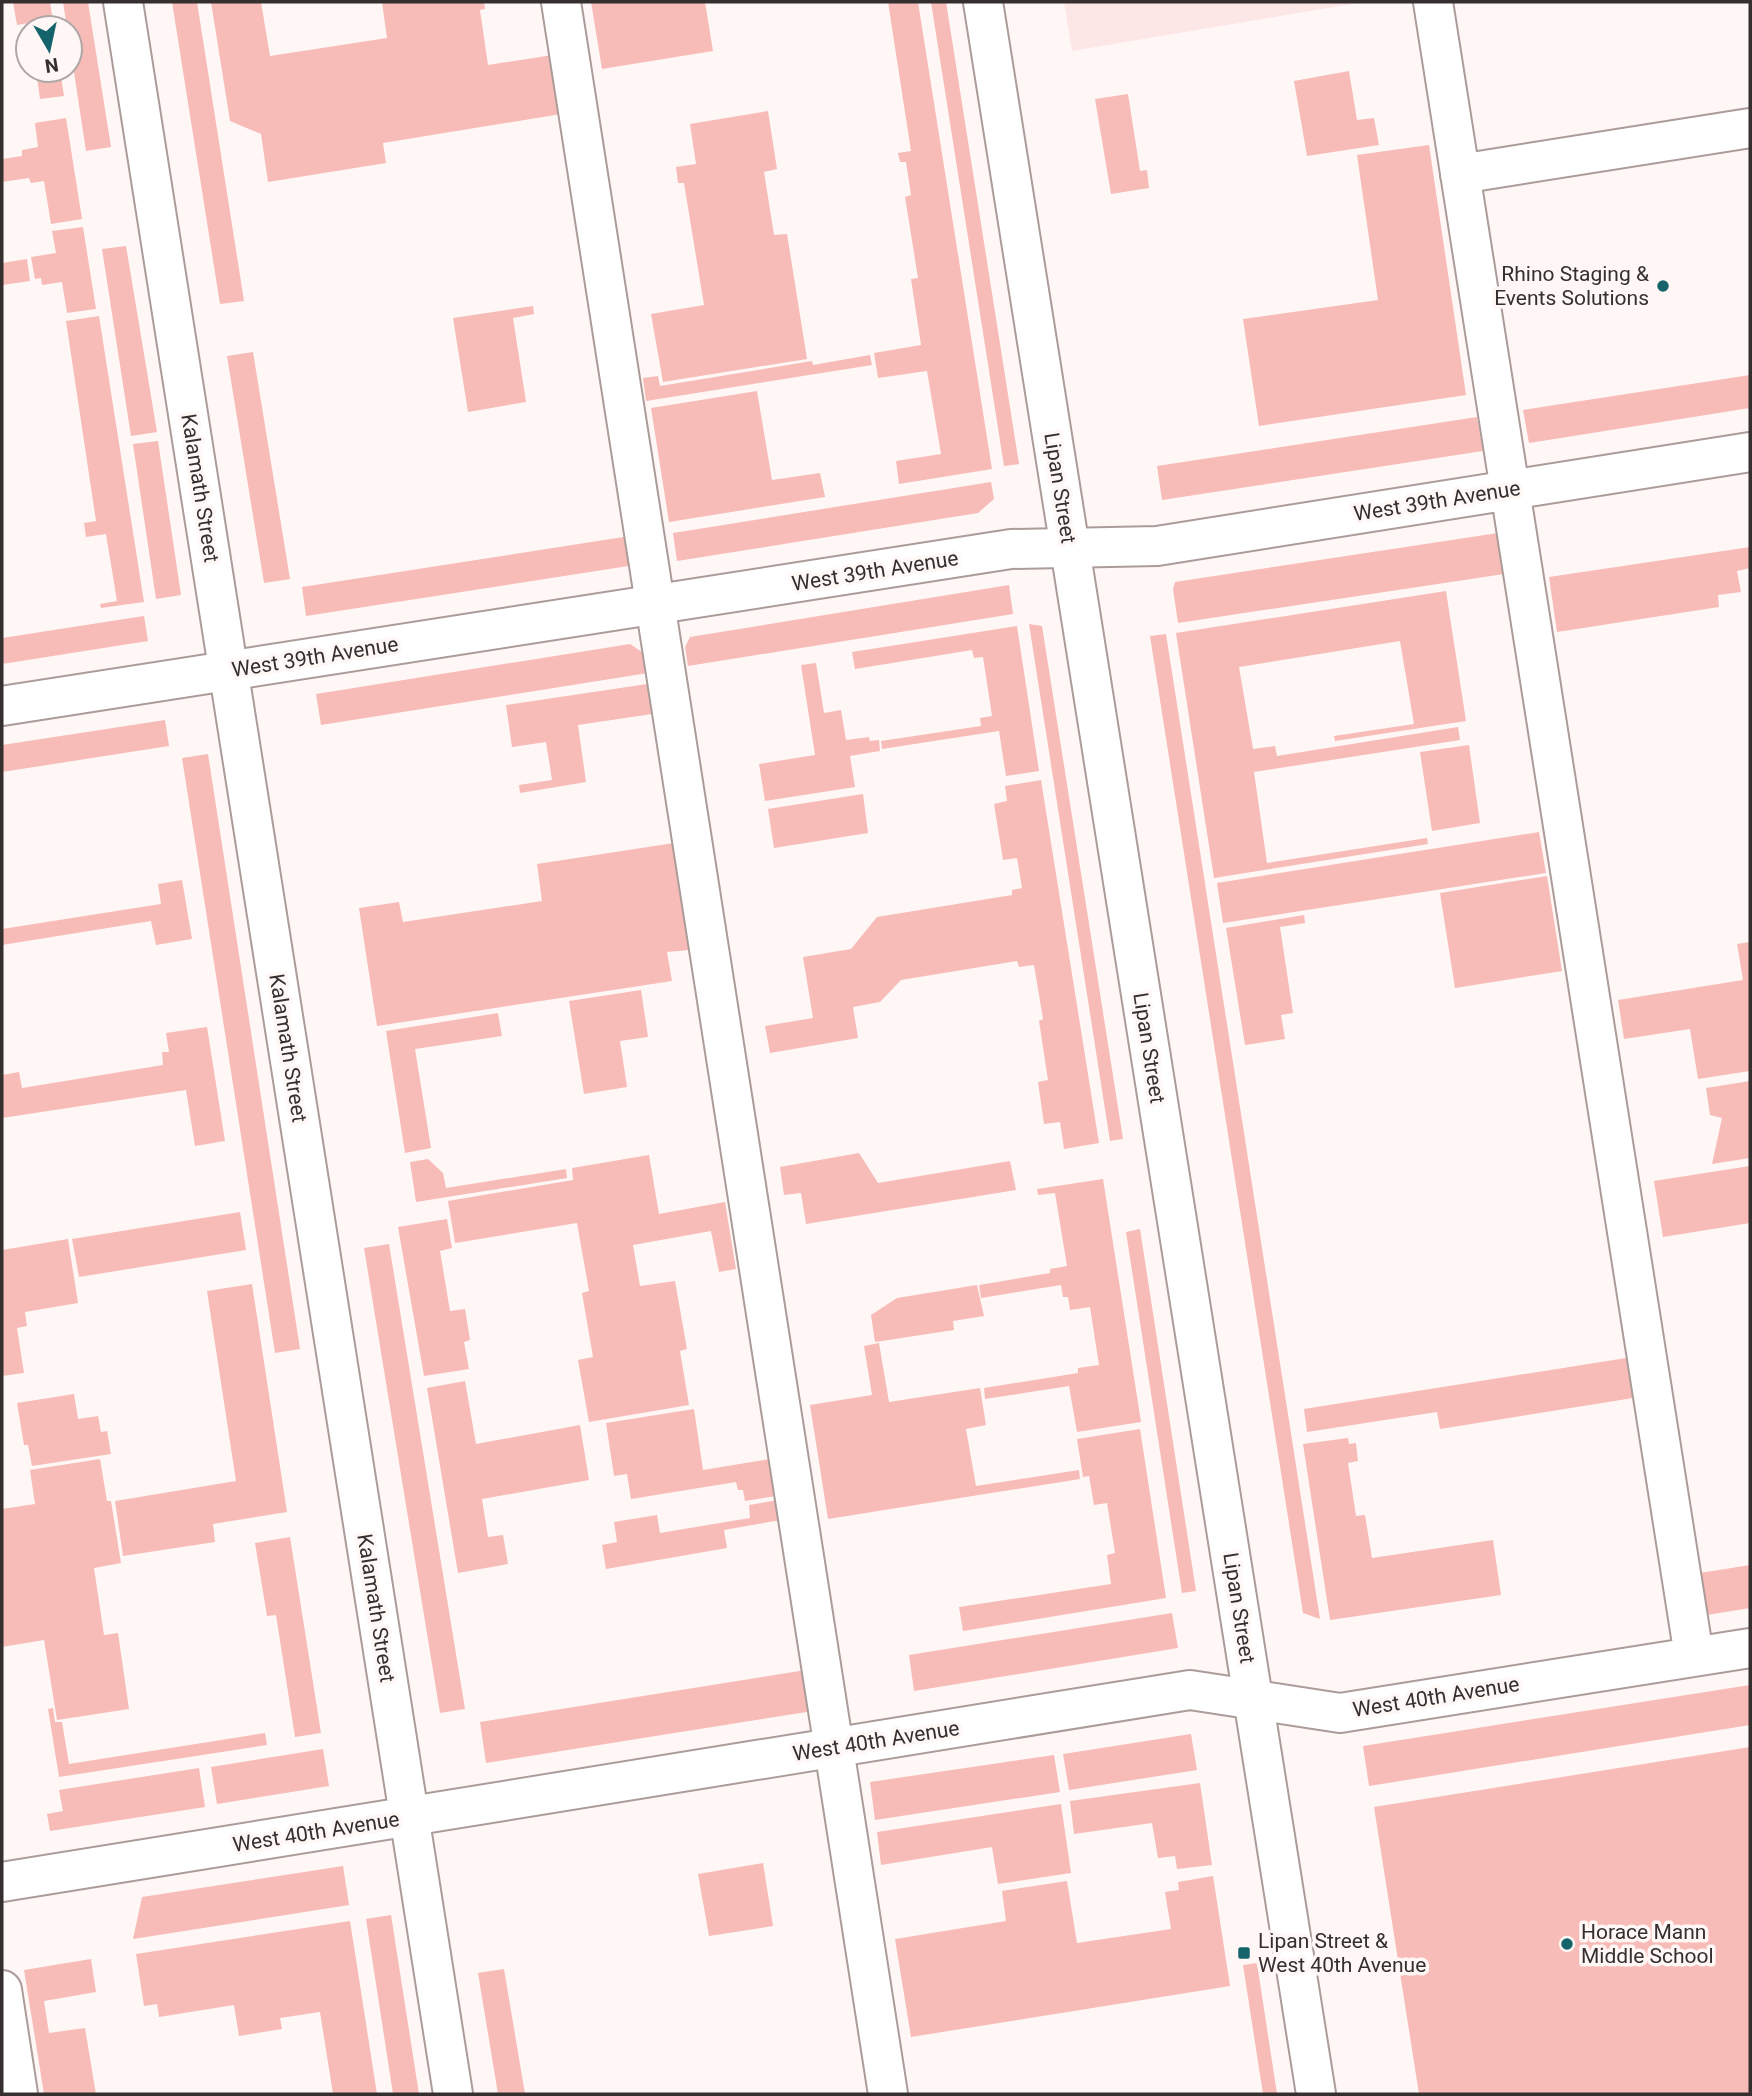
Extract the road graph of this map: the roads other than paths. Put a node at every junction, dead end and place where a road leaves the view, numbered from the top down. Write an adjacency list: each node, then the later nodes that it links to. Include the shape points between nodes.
1 (123, 2): 11 (street, Kalamath Street)
2 (561, 2): 10 (street)
3 (983, 2): 9 (street, Lipan Street)
4 (1433, 2): 6 (street)
5 (1750, 128): 6 (street)
6 (1460, 174): 8 (street)
7 (1750, 452): 8 (street, West 39th Avenue)
8 (1510, 489): 9 (street, West 39th Avenue, via 1157,545); 14 (street)
9 (1070, 548): 10 (street, West 39th Avenue, via 1011,550); 15 (street, Lipan Street)
10 (655, 605): 11 (street, West 39th Avenue); 16 (street)
11 (228, 671): 12 (street, West 39th Avenue); 17 (street, Kalamath Street)
12 (2, 706)
13 (1750, 1648): 14 (street, West 40th Avenue)
14 (1694, 1656): 15 (street, West 40th Avenue, via 1340,1713)
15 (1254, 1699): 16 (street, West 40th Avenue, via 1189,1690); 23 (street, Lipan Street)
16 (834, 1748): 17 (street, West 40th Avenue); 22 (street)
17 (409, 1817): 18 (street, West 40th Avenue); 21 (street, Kalamath Street)
18 (2, 1882)
19 (2, 1990): 20 (street)
20 (18, 2094)
21 (453, 2094)
22 (888, 2094)
23 (1317, 2094)

